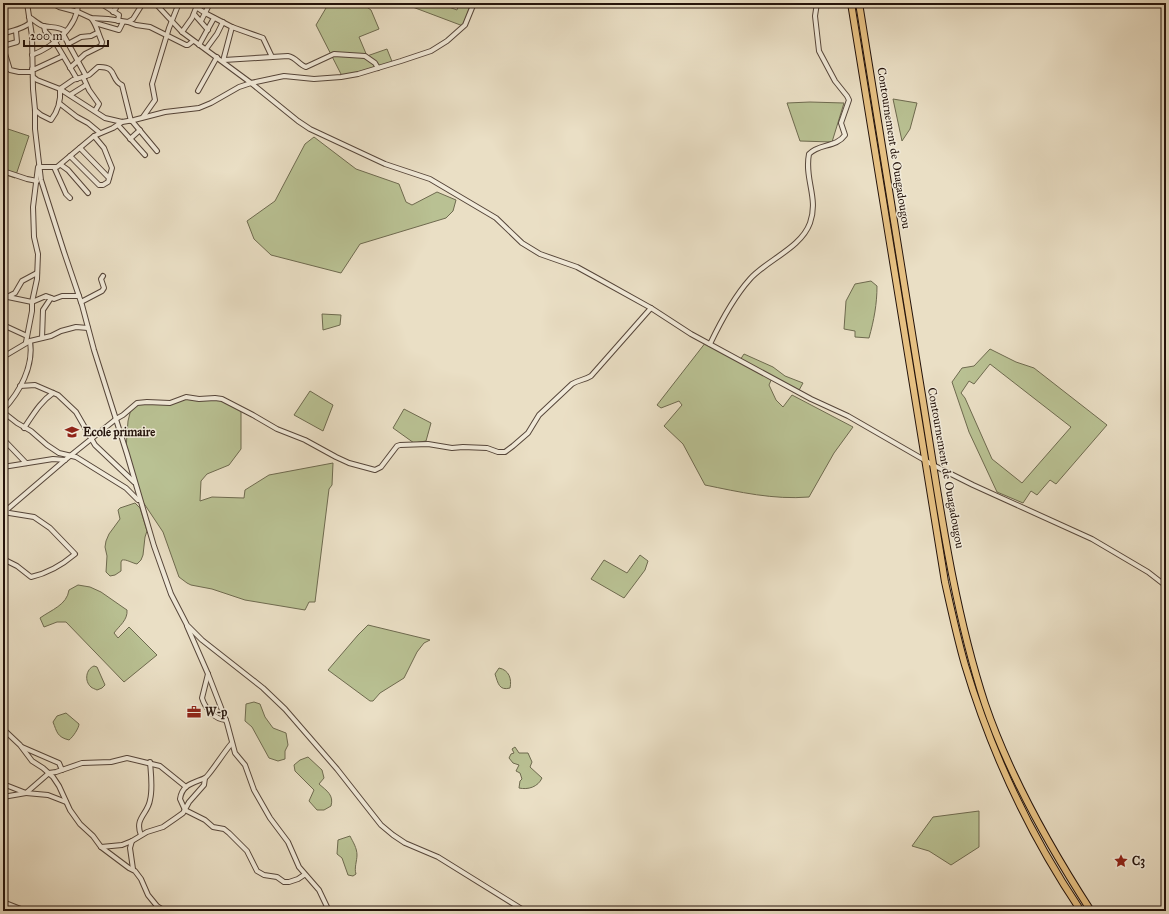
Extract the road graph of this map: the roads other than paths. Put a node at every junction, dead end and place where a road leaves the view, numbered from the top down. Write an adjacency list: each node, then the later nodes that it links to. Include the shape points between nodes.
1 (27, 3): 19 (street)
2 (52, 3): 15 (street)
3 (78, 3): 15 (street)
4 (100, 3): 16 (street)
5 (115, 3): 16 (street, via 116,8)
6 (143, 3): 22 (street, via 133,19)
7 (155, 3): 23 (street)
8 (179, 3): 23 (street)
9 (474, 3): 51 (street, via 465,25 440,46)
10 (817, 3): 98 (street, via 815,16 819,51 835,81 849,100 841,123 846,135 841,140 818,147 809,154 807,170 814,197 810,225 804,235 750,279 724,317)
11 (850, 3): 109 (highway, Contournement de Ouagadougou)
12 (859, 3): 111 (highway, Contournement de Ouagadougou)
13 (198, 4): 14 (street); 17 (street); 18 (street)
14 (209, 5): 17 (street)
15 (78, 12): 20 (street); 32 (street)
16 (113, 12): 22 (street)
17 (205, 13): 21 (street); 24 (street)
18 (194, 14): 24 (street); 33 (street)
19 (29, 16): 27 (street); 28 (street)
20 (91, 18): 22 (street); 25 (street)
21 (214, 18): 26 (street); 29 (street)
22 (123, 21): 25 (street, via 119,30); 36 (street, via 150,27)
23 (172, 21): 33 (street); 36 (street)
24 (201, 21): 29 (street)
25 (95, 22): 34 (street)
26 (223, 22): 30 (street); 42 (street)
27 (30, 23): 31 (street); 43 (street)
28 (44, 26): 32 (street, via 58,27); 38 (street, via 45,31)
29 (207, 27): 40 (street)
30 (232, 27): 46 (street, via 263,38); 48 (street)
31 (16, 30): 35 (street); 41 (street, via 17,42)
32 (64, 32): 38 (street); 39 (street)
33 (182, 32): 37 (street)
34 (97, 33): 39 (street); 47 (street, via 102,42 101,46 90,50)
35 (3, 34)
36 (167, 36): 37 (street, via 186,45); 65 (street, via 152,84 155,100)
37 (193, 41): 40 (street)
38 (55, 42): 43 (street); 44 (street)
39 (68, 44): 47 (street)
40 (199, 45): 42 (street)
41 (3, 46): 52 (street)
42 (206, 49): 45 (street)
43 (32, 55): 53 (street)
44 (64, 56): 50 (street); 53 (street)
45 (217, 57): 48 (street); 60 (street)
46 (272, 57): 48 (street); 51 (street, via 292,56 306,68 332,54 360,55 371,60)
47 (78, 61): 50 (street); 55 (street)
48 (223, 61): 57 (street)
49 (3, 68): 52 (street)
50 (70, 68): 56 (street)
51 (378, 68): 57 (street, via 341,78 284,76)
52 (9, 69): 53 (street, via 19,72)
53 (32, 70): 54 (street)
54 (33, 77): 59 (street); 63 (street)
55 (85, 77): 56 (street); 58 (street); 66 (street, via 98,67 106,67 112,71 117,82 122,85)
56 (77, 79): 59 (street)
57 (250, 82): 65 (street, via 199,108); 92 (street, via 310,129 385,164 430,179 496,218 522,243 540,254 577,267)
58 (86, 85): 61 (street); 64 (street, via 100,104)
59 (60, 89): 61 (street); 62 (street)
60 (198, 91)
61 (70, 95): 64 (street)
62 (59, 103): 63 (street, via 51,120); 69 (street)
63 (36, 110): 76 (street, via 35,129)
64 (95, 111): 67 (street)
65 (143, 117): 66 (street)
66 (131, 121): 67 (street); 68 (street)
67 (120, 123): 69 (street); 71 (street)
68 (140, 130): 71 (street); 73 (street)
69 (100, 133): 70 (street)
70 (94, 136): 72 (street); 80 (street, via 104,148 111,166)
71 (130, 139): 74 (street)
72 (80, 148): 75 (street); 80 (street)
73 (157, 151)
74 (144, 155)
75 (70, 156): 77 (street); 80 (street, via 99,184 105,184)
76 (39, 164): 78 (street); 81 (street); 82 (street)
77 (61, 164): 78 (street); 83 (street)
78 (54, 167): 84 (street)
79 (3, 171): 82 (street)
80 (109, 178)
81 (41, 180): 82 (street); 88 (street)
82 (36, 181): 85 (street, via 33,207 34,237 38,254)
83 (88, 193)
84 (70, 198)
85 (37, 273): 87 (street, via 22,281 15,293); 90 (street)
86 (103, 276): 91 (street, via 102,291)
87 (5, 296): 90 (street)
88 (79, 296): 89 (street); 91 (street)
89 (51, 298): 90 (street, via 46,296); 96 (street, via 43,310)
90 (32, 302): 95 (street)
91 (81, 302): 94 (street)
92 (651, 308): 98 (street); 103 (street, via 591,376 572,384 539,415 528,433 505,452 487,448 452,448 428,444 400,445 376,470 336,457 222,399 186,397 170,403 137,403)
93 (3, 325): 95 (street)
94 (88, 328): 96 (street, via 76,327); 103 (street)
95 (27, 336): 97 (street)
96 (42, 338): 97 (street)
97 (28, 342): 99 (street); 100 (street, via 31,356)
98 (710, 344): 109 (street, via 811,399 848,416)
99 (3, 357)
100 (20, 386): 101 (street, via 33,385); 102 (street)
101 (53, 393): 104 (street, via 46,397); 106 (street, via 76,412)
102 (3, 411): 104 (street)
103 (116, 419): 106 (street); 113 (street)
104 (24, 428): 107 (street, via 59,452)
105 (3, 439): 110 (street)
106 (91, 439): 107 (street); 113 (street)
107 (70, 456): 108 (street); 114 (street, via 76,457 126,488)
108 (65, 460): 110 (street); 115 (street)
109 (925, 460): 111 (street); 144 (highway, Contournement de Ouagadougou, via 956,632 986,730 1009,784 1042,848)
110 (26, 463): 112 (street)
111 (933, 464): 117 (street, via 1092,540 1148,572); 145 (highway, Contournement de Ouagadougou, via 959,610 986,706 1030,809)
112 (4, 466)
113 (135, 482): 114 (street)
114 (140, 503): 118 (street, via 167,584)
115 (3, 512): 116 (street, via 34,517 50,528 75,554 57,568 31,577)
116 (3, 559)
117 (1166, 586)
118 (187, 625): 119 (street); 143 (street, via 285,709 392,835 438,857)
119 (208, 674): 120 (street); 120 (street, via 202,701 216,717)
120 (226, 720): 122 (street)
121 (3, 729): 123 (street)
122 (232, 743): 127 (street); 138 (street, via 235,753 245,766 254,790 288,842)
123 (20, 745): 125 (street, via 59,763); 126 (street, via 32,761)
124 (150, 762): 125 (street, via 127,758 111,762 82,763); 129 (street, via 160,766); 134 (street, via 151,796 150,804 142,814 139,825)
125 (62, 770): 126 (street)
126 (49, 773): 130 (street); 132 (street, via 57,782)
127 (205, 778): 129 (street); 133 (street, via 205,783)
128 (3, 784): 130 (street)
129 (186, 787): 133 (street, via 180,799)
130 (26, 793): 131 (street); 132 (street, via 48,795)
131 (3, 797)
132 (66, 802): 136 (street, via 78,822)
133 (185, 810): 134 (street, via 163,826); 138 (street, via 213,827 229,833 247,851 257,871 264,875 277,876 284,882 289,882)
134 (141, 835): 135 (street)
135 (132, 841): 136 (street, via 118,846); 137 (street, via 130,848)
136 (101, 847): 137 (street)
137 (133, 869): 141 (street, via 148,895)
138 (304, 874): 142 (street, via 319,890)
139 (3, 902): 140 (street)
140 (26, 911)
141 (165, 911)
142 (329, 911)
143 (525, 911)
144 (1082, 911)
145 (1091, 911)

